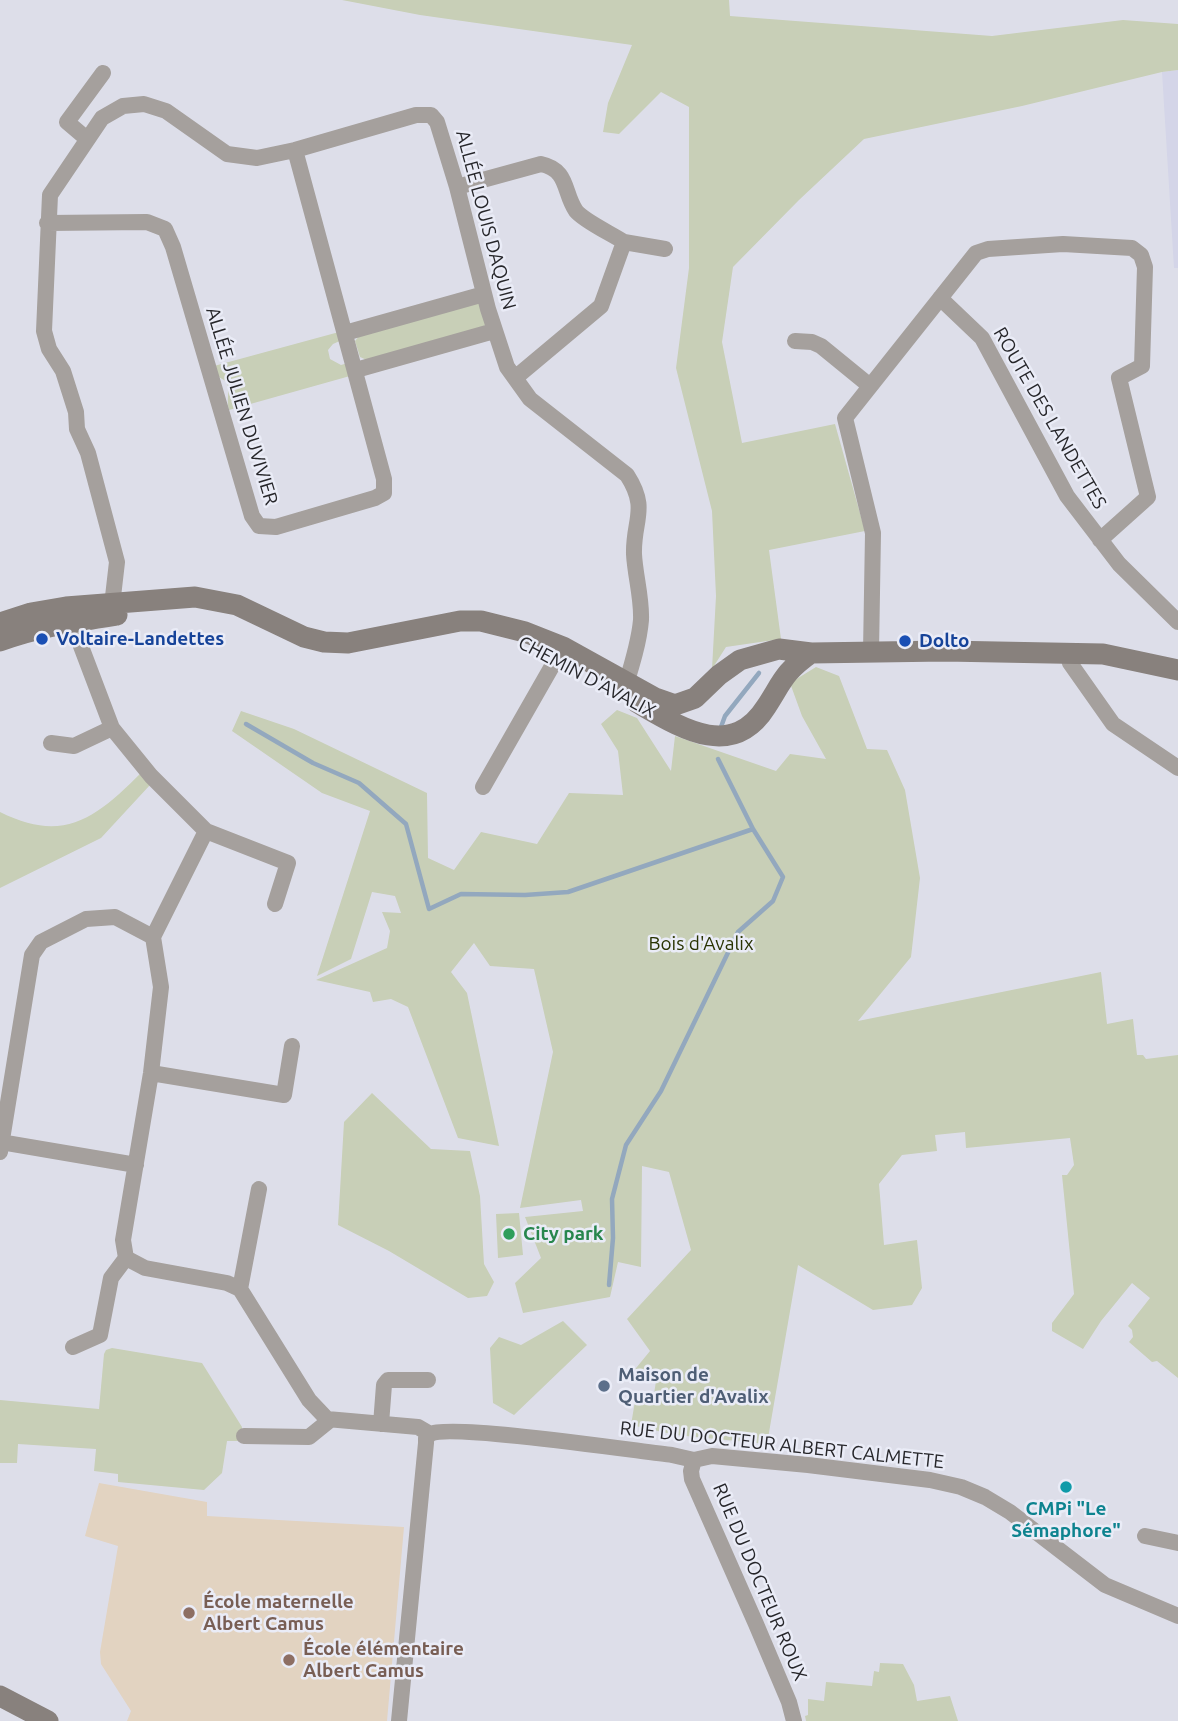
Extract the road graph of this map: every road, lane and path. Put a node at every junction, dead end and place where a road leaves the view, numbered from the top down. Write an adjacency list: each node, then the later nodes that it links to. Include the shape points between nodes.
1 (103, 73): 2 (street, via 67,122)
2 (87, 139): 3 (street, ALLÉE LOUIS DAQUIN, via 102,118 122,106 144,104 166,111 227,154 257,158); 5 (street, ALLÉE LOUIS DAQUIN, via 50,195)
3 (295, 150): 4 (street, ALLÉE LOUIS DAQUIN, via 416,115 431,115); 11 (street, ALLÉE JULIEN DUVIVIER)
4 (457, 187): 6 (street, via 541,164 552,166 577,212); 8 (street, ALLÉE LOUIS DAQUIN)
5 (47, 223): 13 (street, ALLÉE JULIEN DUVIVIER, via 147,222 165,229 252,516 259,526 276,527 384,493); 17 (street, ALLÉE LOUIS DAQUIN, via 44,331 76,412 76,429 88,453 117,562)
6 (624, 242): 7 (street); 14 (street, via 601,306)
7 (665, 249)
8 (484, 294): 10 (street, ALLÉE LOUIS DAQUIN); 11 (street)
9 (940, 298): 15 (street); 16 (street, ROUTE DES LANDETTES, via 982,338 1067,496); 16 (street, via 976,253 988,249 1063,244 1132,248 1141,256 1145,267 1142,366 1119,378 1148,497)
10 (494, 331): 13 (street); 14 (street, ALLÉE LOUIS DAQUIN)
11 (345, 334): 13 (street, ALLÉE JULIEN DUVIVIER)
12 (795, 341): 15 (street, via 821,346)
13 (356, 370)
14 (515, 378): 27 (street, ALLÉE LOUIS DAQUIN, via 530,399 627,475 634,486 640,506 634,554 641,619)
15 (870, 386): 23 (street, via 845,418 873,533)
16 (1100, 540): 20 (street, ROUTE DES LANDETTES)
17 (111, 610): 18 (street, CHEMIN D'AVALIX); 22 (street, CHEMIN D'AVALIX, via 210,609 248,620 301,646 336,652 478,630)
18 (69, 615): 19 (street, CHEMIN D'AVALIX, via 30,613); 21 (street, CHEMIN D'AVALIX); 28 (street)
19 (0, 622)
20 (1178, 622)
21 (0, 641)
22 (561, 652): 27 (street, CHEMIN D'AVALIX); 31 (street)
23 (871, 652): 24 (street, CHEMIN D'AVALIX); 25 (street, CHEMIN D'AVALIX)
24 (811, 653): 27 (street, CHEMIN D'AVALIX, via 779,649 740,660 695,698 675,705); 27 (street, CHEMIN D'AVALIX, via 784,675 764,710 744,732 716,737 690,731)
25 (1067, 653): 26 (street, CHEMIN D'AVALIX, via 1125,658); 30 (street, via 1113,724)
26 (1178, 670)
27 (624, 688)
28 (112, 728): 29 (street, via 74,746); 32 (street, via 151,776)
29 (51, 743)
30 (1178, 768)
31 (483, 787)
32 (206, 831): 33 (street, via 288,863); 34 (street)
33 (275, 904)
34 (153, 937): 36 (street, via 161,987); 37 (street, via 115,917 86,919 41,942 32,955)
35 (292, 1046): 36 (street, via 284,1095)
36 (151, 1073): 38 (street)
37 (0, 1145): 38 (street)
38 (136, 1166): 40 (street, via 123,1240)
39 (259, 1189): 41 (street)
40 (126, 1258): 41 (street, via 145,1268); 42 (street, via 111,1278 100,1335)
41 (240, 1289): 44 (street, via 317,1412)
42 (73, 1346)
43 (428, 1380): 45 (street, via 388,1380)
44 (330, 1420): 45 (street, RUE DU DOCTEUR ALBERT CALMETTE); 47 (street, via 309,1437)
45 (381, 1424): 46 (street, RUE DU DOCTEUR ALBERT CALMETTE, via 418,1427)
46 (430, 1434): 48 (street, RUE DU DOCTEUR ALBERT CALMETTE, via 443,1430 477,1433); 54 (street, via 426,1438)
47 (244, 1436)
48 (694, 1460): 51 (street, RUE DU DOCTEUR ALBERT CALMETTE, via 712,1456 808,1465 961,1487 1010,1512 1105,1585); 55 (street, RUE DU DOCTEUR ROUX, via 692,1479)
49 (1145, 1536): 50 (street)
50 (1178, 1544)
51 (1178, 1616)
52 (0, 1696): 53 (street)
53 (48, 1721)
54 (399, 1721)
55 (794, 1721)

